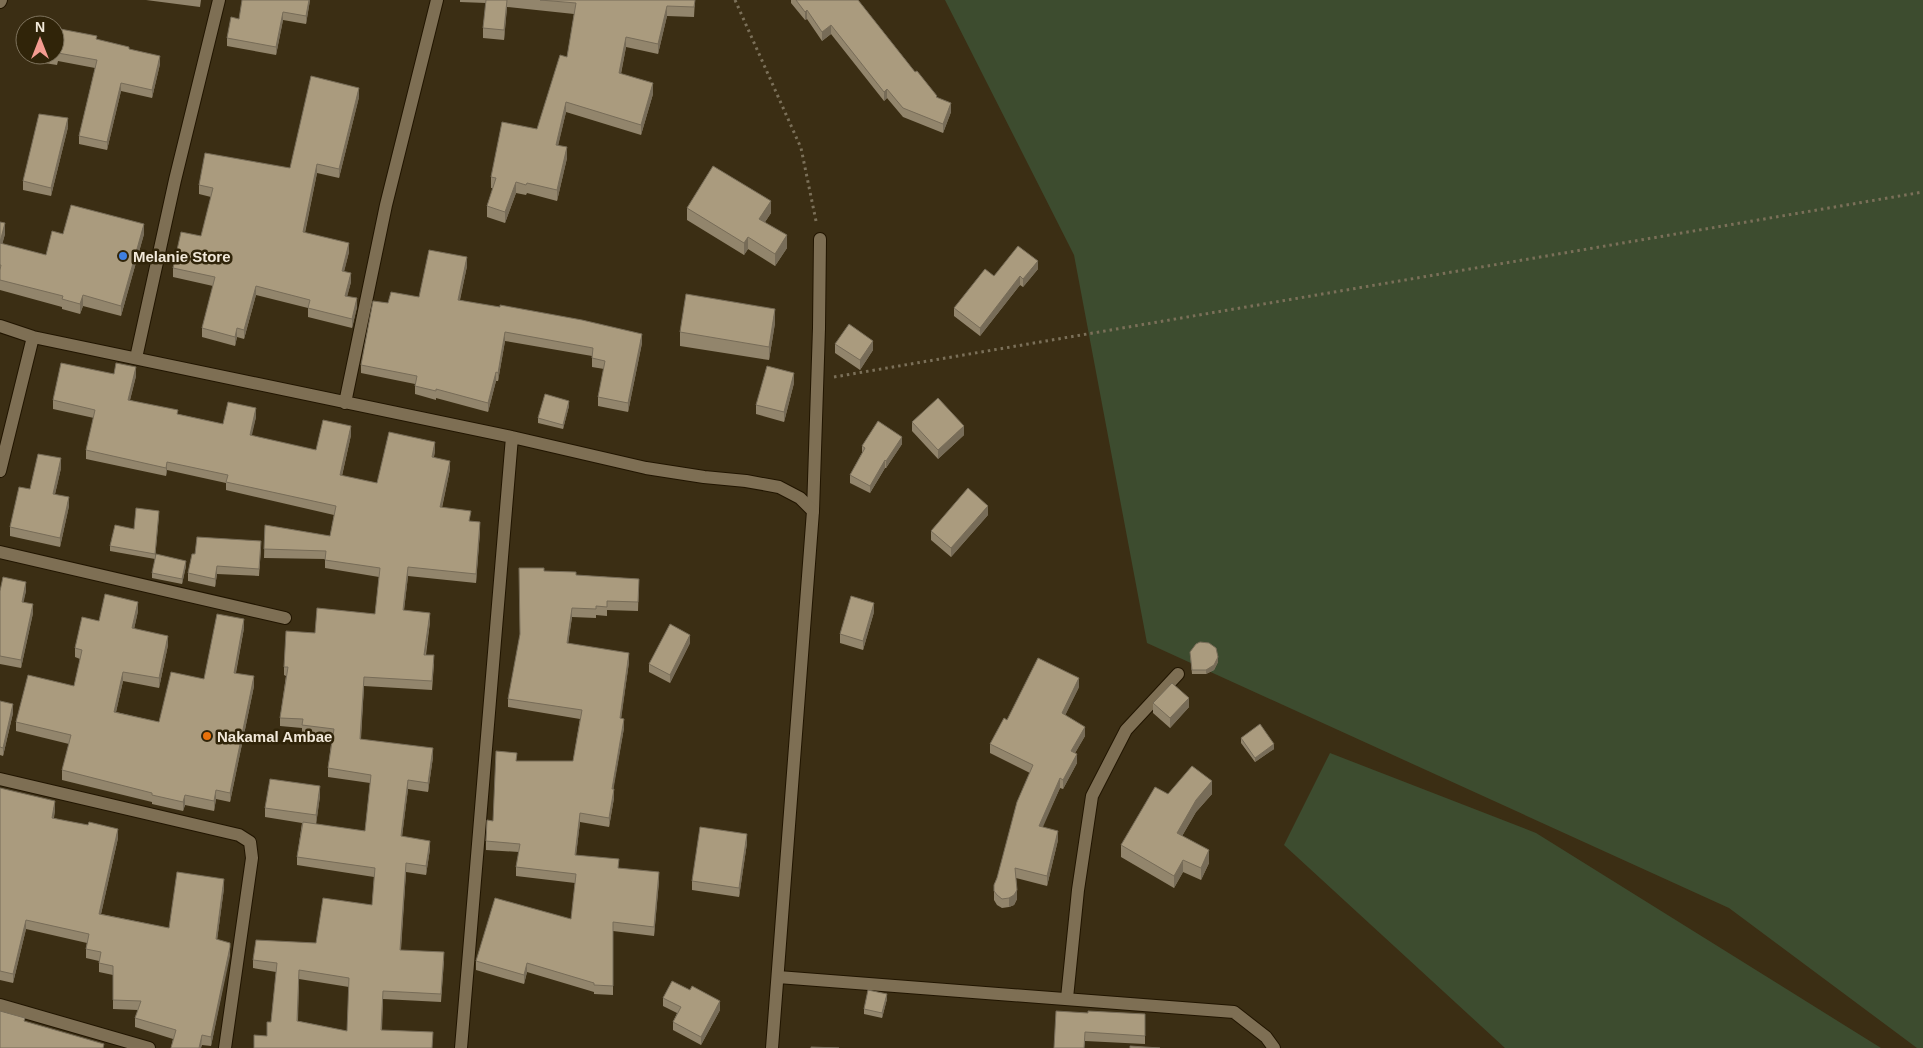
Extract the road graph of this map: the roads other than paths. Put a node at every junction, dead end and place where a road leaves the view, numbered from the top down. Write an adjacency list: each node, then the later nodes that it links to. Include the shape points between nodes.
1 (219, 0): 6 (street)
2 (437, 0): 7 (street, via 386,204)
3 (820, 239): 10 (street, via 819,380)
4 (0, 326): 5 (street)
5 (33, 337): 6 (street); 9 (street)
6 (136, 358): 7 (street)
7 (345, 403): 8 (street)
8 (512, 438): 10 (street, via 646,468 779,487 800,498); 20 (street)
9 (0, 472)
10 (813, 511): 15 (street)
11 (0, 552): 12 (street)
12 (285, 618)
13 (1178, 674): 16 (street, via 1126,730 1092,796)
14 (0, 779): 19 (street, via 239,835 250,842 252,858)
15 (778, 977): 16 (street); 21 (street)
16 (1066, 998): 22 (street, via 1234,1012 1266,1037)
17 (0, 1005): 18 (street)
18 (149, 1048)
19 (225, 1048)
20 (461, 1048)
21 (772, 1048)
22 (1274, 1048)

